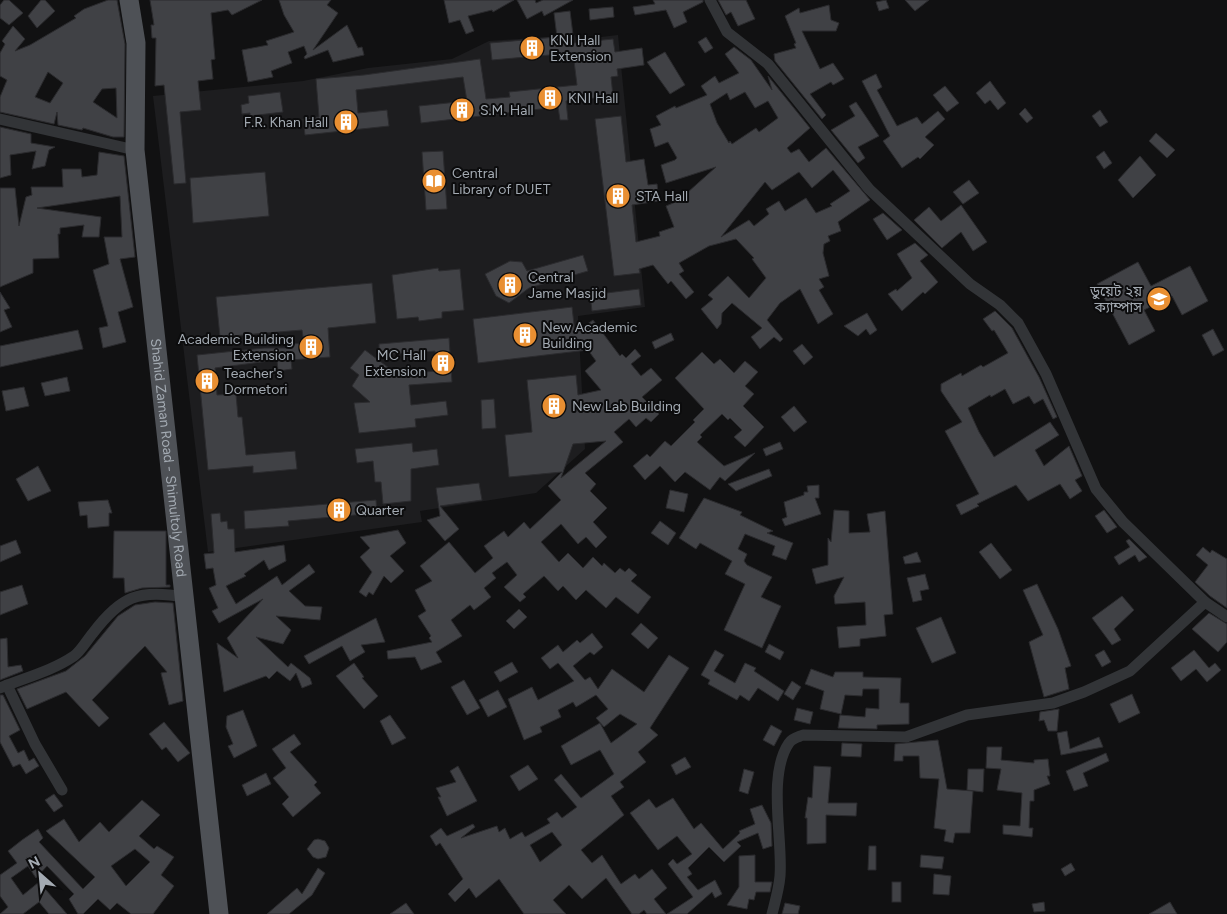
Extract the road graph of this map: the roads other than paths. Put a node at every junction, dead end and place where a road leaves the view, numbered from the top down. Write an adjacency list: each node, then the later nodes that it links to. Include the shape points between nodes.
1 (130, 0): 4 (main road, Shahid Zaman Road - Shimultoly Road, via 136,43)
2 (710, 0): 6 (street, via 726,32 768,64 869,189 970,284 1000,305 1018,323 1046,374 1096,489 1123,522)
3 (0, 119): 4 (street)
4 (135, 150): 5 (main road, Shahid Zaman Road - Shimultoly Road)
5 (184, 596): 8 (street, via 160,592 126,600 108,613 76,655 62,664); 10 (main road, Shahid Zaman Road - Shimultoly Road)
6 (1205, 602): 7 (street); 11 (street, via 1130,671 1053,703 967,716 906,737 803,735 793,739 780,767 780,876)
7 (1227, 617)
8 (4, 687): 9 (street)
9 (62, 790)
10 (219, 914)
11 (772, 914)

